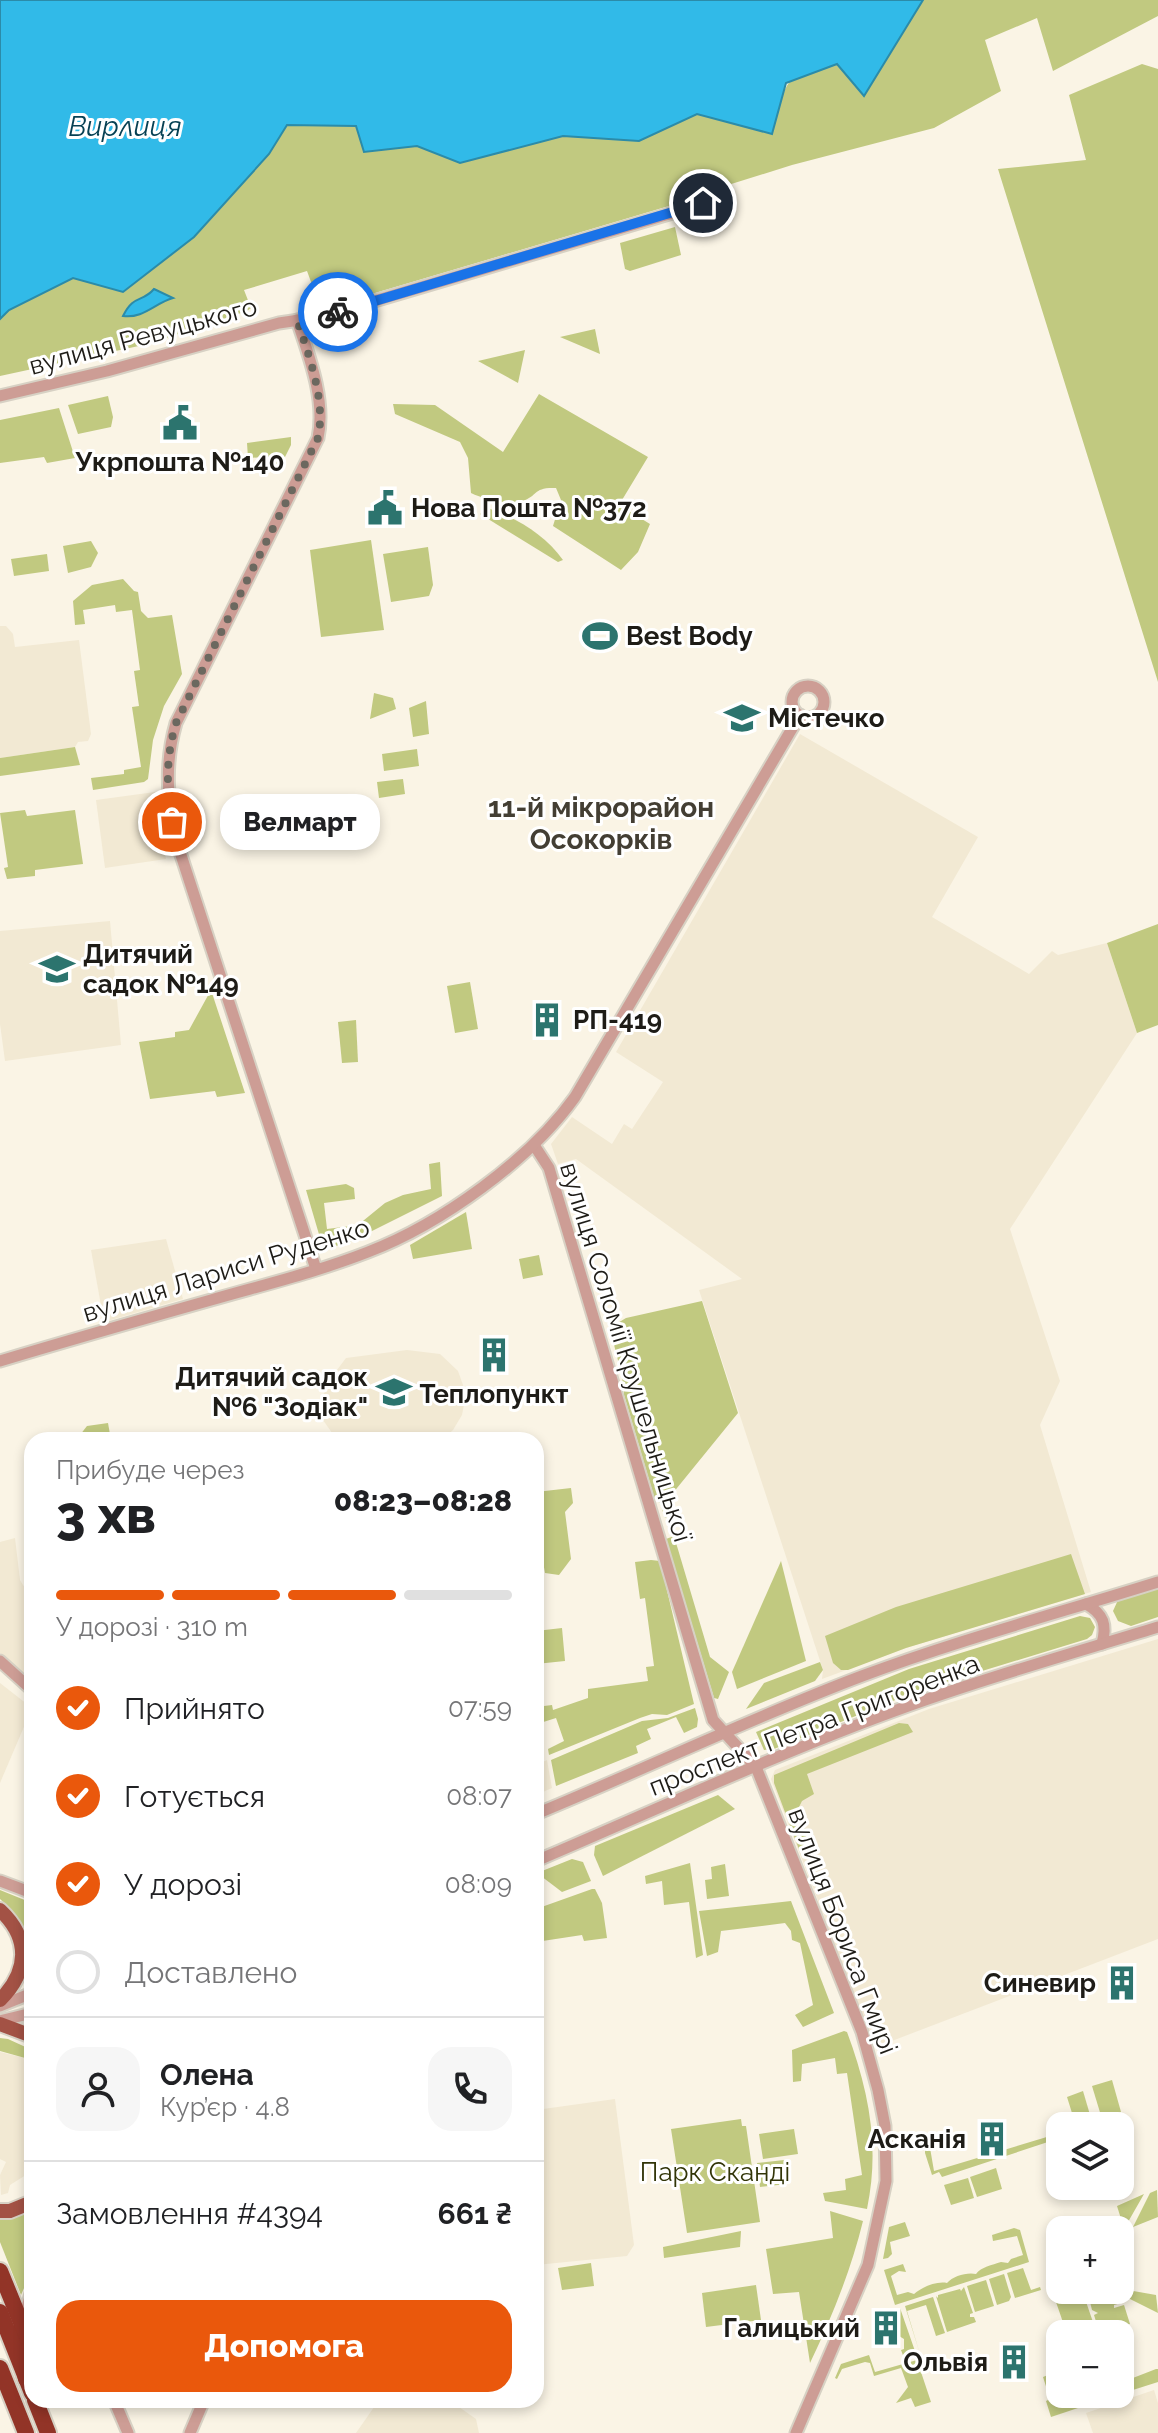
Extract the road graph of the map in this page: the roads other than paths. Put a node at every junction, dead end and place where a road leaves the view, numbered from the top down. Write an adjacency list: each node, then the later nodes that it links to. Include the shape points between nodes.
1 (713, 201): 2 (street, вулиця Ревуцького)
2 (297, 320): 3 (street, вулиця Ревуцького); 8 (street, via 319,402 318,438 176,723 167,782 180,852)
3 (0, 396)
4 (800, 715): 5 (street, вулиця Соломії Крушельницької, via 599,1059 563,1115)
5 (534, 1145): 6 (street, вулиця Лариси Руденко); 7 (street, вулиця Соломії Крушельницької)
6 (522, 1156): 7 (street); 8 (street, вулиця Лариси Руденко, via 404,1236)
7 (549, 1168): 16 (street, вулиця Соломії Крушельницької, via 713,1720)
8 (316, 1269): 9 (street, вулиця Лариси Руденко)
9 (0, 1361)
10 (1158, 1582): 11 (street, проспект Петра Григоренка)
11 (1086, 1604): 13 (street, via 1103,1618); 16 (street, проспект Петра Григоренка, via 903,1661)
12 (1158, 1627): 13 (street, проспект Петра Григоренка)
13 (1102, 1644): 17 (street, проспект Петра Григоренка, via 925,1700)
14 (0, 1661): 15 (street)
15 (24, 1683)
16 (725, 1733): 17 (street, вулиця Соломії Крушельницької); 18 (street, проспект Петра Григоренка)
17 (756, 1767): 19 (street, проспект Петра Григоренка); 44 (street, вулиця Бориса Гмирі, via 862,2032 887,2143 886,2181 868,2265)
18 (544, 1811)
19 (544, 1858)
20 (0, 1881): 21 (street)
21 (24, 1890)
22 (0, 1910): 24 (main road, via 18,1933 22,1964)
23 (24, 1996): 24 (street)
24 (0, 2003)
25 (24, 2015): 26 (street)
26 (0, 2022): 27 (main road)
27 (24, 2032)
28 (24, 2205): 29 (main road)
29 (0, 2211)
30 (0, 2271): 33 (highway)
31 (0, 2312): 36 (highway)
32 (24, 2318): 33 (street)
33 (22, 2325): 34 (highway)
34 (24, 2362)
35 (0, 2368): 41 (highway)
36 (24, 2373)
37 (38, 2408): 42 (highway)
38 (117, 2408): 43 (street)
39 (200, 2408): 40 (street)
40 (190, 2432)
41 (26, 2433)
42 (48, 2433)
43 (128, 2433)
44 (796, 2433)

